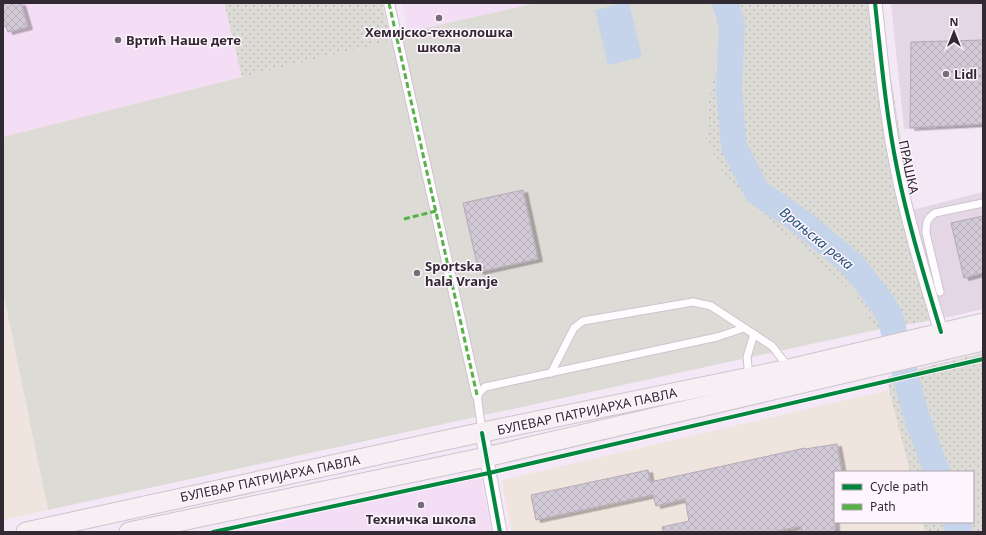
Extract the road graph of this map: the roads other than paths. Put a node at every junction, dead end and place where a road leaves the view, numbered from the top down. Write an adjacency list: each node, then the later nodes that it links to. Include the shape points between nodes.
1 (389, 3): 15 (street)
2 (875, 3): 4 (street, ПРАШКА, via 897,168)
3 (983, 203): 4 (lane, via 935,213 929,217)
4 (922, 242): 5 (lane); 9 (street, ПРАШКА)
5 (940, 292)
6 (983, 323): 9 (main road, БУЛЕВАР ПАТРИЈАРХА ПАВЛА)
7 (744, 328): 8 (lane); 13 (lane, via 717,337); 13 (lane, via 711,306 693,302 583,321 574,328)
8 (754, 334): 12 (lane, via 772,346); 14 (lane, via 747,356)
9 (935, 340): 10 (main road, БУЛЕВАР ПАТРИЈАРХА ПАВЛА); 11 (main road, БУЛЕВАР ПАТРИЈАРХА ПАВЛА)
10 (983, 341)
11 (866, 360): 12 (main road, БУЛЕВАР ПАТРИЈАРХА ПАВЛА); 17 (main road, БУЛЕВАР ПАТРИЈАРХА ПАВЛА)
12 (789, 368): 14 (main road, БУЛЕВАР ПАТРИЈАРХА ПАВЛА)
13 (551, 373): 15 (lane, via 485,387)
14 (749, 377): 16 (main road, БУЛЕВАР ПАТРИЈАРХА ПАВЛА)
15 (477, 395): 16 (lane)
16 (482, 432): 17 (street); 18 (main road, БУЛЕВАР ПАТРИЈАРХА ПАВЛА)
17 (486, 457): 19 (main road, БУЛЕВАР ПАТРИЈАРХА ПАВЛА); 20 (street)
18 (26, 532)
19 (129, 532)
20 (500, 532)

